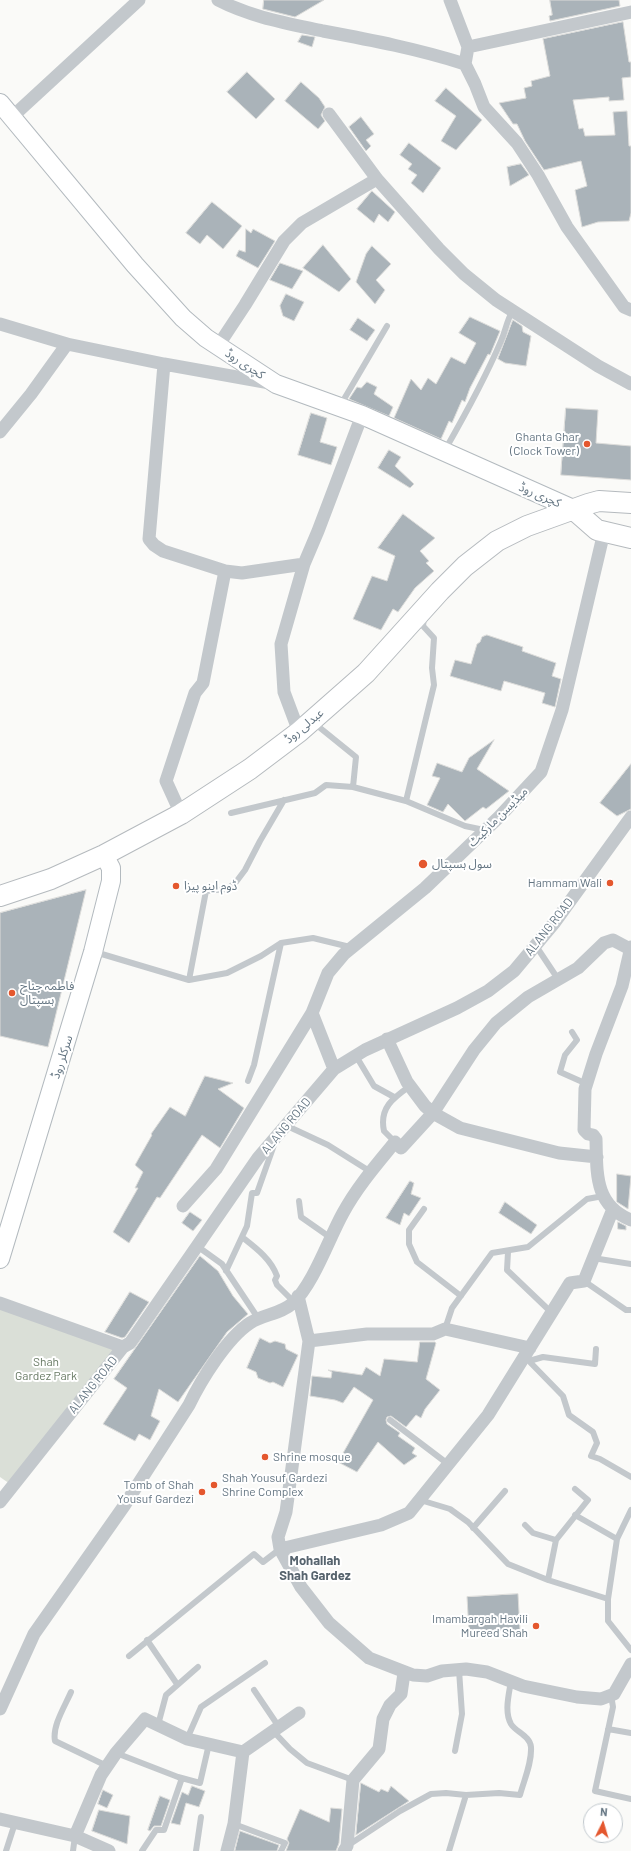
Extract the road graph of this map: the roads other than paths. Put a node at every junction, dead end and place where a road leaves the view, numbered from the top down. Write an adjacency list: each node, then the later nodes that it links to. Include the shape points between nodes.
1 (139, 0): 9 (street)
2 (218, 0): 6 (street, via 236,10 273,21 428,52)
3 (450, 0): 5 (street)
4 (631, 12): 5 (street)
5 (468, 47): 6 (street)
6 (465, 64): 12 (street, via 484,107 517,143 567,227 624,307)
7 (0, 103): 9 (main road, کچری روڈ)
8 (329, 114): 10 (street)
9 (12, 117): 16 (main road, کچری روڈ, via 135,265 183,318)
10 (377, 179): 11 (street, via 464,274 496,300); 16 (street, via 302,223 284,241)
11 (513, 310): 19 (street, via 598,366); 23 (lane, via 474,399)
12 (631, 310)
13 (0, 324): 15 (street)
14 (387, 326): 20 (lane)
15 (67, 344): 17 (street); 22 (street)
16 (218, 346): 18 (main road, کچری روڈ)
17 (164, 364): 18 (street); 29 (street, via 150,539 163,551)
18 (276, 384): 20 (main road, کچری روڈ)
19 (631, 384)
20 (339, 407): 21 (main road, کچری روڈ)
21 (362, 416): 23 (main road, کچری روڈ); 28 (street)
22 (0, 432)
23 (444, 453): 25 (main road, کچری روڈ)
24 (631, 503): 25 (main road, عبدلی روڈ, via 599,501)
25 (573, 509): 26 (main road, via 592,526); 30 (main road, عبدلی روڈ, via 527,526 497,541 465,566)
26 (604, 532): 27 (main road); 38 (street, میڈیسن مارکیٹ, via 562,710 541,772)
27 (631, 538)
28 (304, 564): 29 (street, via 242,573); 31 (street, via 281,644 284,692)
29 (225, 571): 36 (street, via 203,683 195,693 166,781)
30 (424, 608): 31 (main road, عبدلی روڈ, via 366,673); 34 (lane, via 423,626 434,638 434,685)
31 (305, 726): 32 (lane, via 356,757); 36 (main road, عبدلی روڈ, via 250,769)
32 (353, 787): 33 (lane, via 326,785 315,793); 34 (lane)
33 (284, 800): 35 (lane); 47 (lane, via 236,882 227,890 206,891)
34 (406, 801): 38 (lane, via 465,826)
35 (231, 813)
36 (181, 814): 39 (main road, عبدلی روڈ)
37 (631, 817): 42 (street, ALANG ROAD, via 555,922)
38 (485, 830): 43 (street, میڈیسن مارکیٹ, via 425,888)
39 (104, 855): 40 (main road, عبدلی روڈ, via 51,879); 45 (main road, سرکلر روڈ, via 111,868 111,881)
40 (0, 896)
41 (280, 943): 43 (lane, via 313,938); 47 (lane, via 227,972); 53 (lane, via 254,1065)
42 (535, 945): 46 (lane); 50 (street, ALANG ROAD, via 514,971 488,991 457,1008)
43 (352, 948): 48 (street, میڈیسن مارکیٹ, via 328,973)
44 (631, 948): 46 (street, via 613,940 604,943 578,968); 54 (street, via 622,986)
45 (93, 952): 47 (lane); 73 (main road, سرکلر روڈ)
46 (558, 979): 57 (street, via 528,997 496,1023 474,1050)
47 (189, 980)
48 (312, 1013): 52 (street); 64 (street, میڈیسن مارکیٹ, via 216,1169)
49 (572, 1032): 54 (lane, via 577,1040 565,1055 560,1072)
50 (387, 1039): 51 (street, ALANG ROAD); 55 (street)
51 (356, 1056): 52 (street, ALANG ROAD); 56 (lane, via 374,1086)
52 (334, 1069): 58 (street, ALANG ROAD)
53 (248, 1081)
54 (587, 1084): 60 (street, via 584,1130 596,1139)
55 (410, 1086): 56 (lane); 57 (street)
56 (394, 1097): 59 (lane, via 386,1107 383,1124 384,1131)
57 (433, 1113): 59 (street, via 401,1148); 60 (street, via 460,1128 479,1134 559,1153)
58 (282, 1129): 61 (lane, via 328,1145); 68 (lane, via 258,1193 252,1193 247,1226); 70 (street, ALANG ROAD, via 258,1158)
59 (395, 1142): 61 (street)
60 (597, 1157): 62 (street)
61 (370, 1172): 69 (street, via 343,1212)
62 (603, 1196): 66 (street); 71 (lane, via 587,1198 528,1247)
63 (299, 1201): 69 (lane, via 301,1217)
64 (183, 1206)
65 (424, 1209): 77 (lane, via 409,1230 409,1244 417,1262)
66 (613, 1209): 67 (street); 72 (street)
67 (631, 1220)
68 (242, 1238): 75 (lane); 78 (lane, via 271,1264 277,1276 277,1285)
69 (331, 1238): 78 (street, via 311,1277)
70 (197, 1246): 75 (lane, via 222,1264); 85 (street, ALANG ROAD, via 130,1343)
71 (508, 1252): 77 (lane, via 492,1254); 81 (lane, via 507,1270)
72 (593, 1258): 74 (lane); 76 (street)
73 (0, 1259)
74 (631, 1264)
75 (226, 1272): 82 (lane)
76 (584, 1281): 80 (lane, via 626,1310); 81 (street, via 570,1283)
77 (460, 1296): 83 (lane, via 452,1308)
78 (296, 1299): 82 (street, via 282,1311); 84 (street)
79 (0, 1303): 85 (street)
80 (631, 1310)
81 (552, 1312): 87 (street)
82 (258, 1318): 117 (street, via 248,1324 222,1351 124,1506 34,1634)
83 (445, 1329): 84 (street, via 433,1334 367,1334); 87 (street)
84 (309, 1341): 101 (street, via 286,1512 278,1537)
85 (123, 1347): 94 (street, ALANG ROAD)
86 (596, 1349): 87 (lane, via 595,1364)
87 (528, 1355): 89 (street, via 488,1415); 90 (lane, via 563,1396 569,1415 593,1432 597,1443 591,1456)
88 (390, 1420): 89 (lane)
89 (448, 1464): 93 (street)
90 (631, 1477)
91 (575, 1489): 96 (lane, via 588,1500)
92 (505, 1491): 98 (lane)
93 (420, 1500): 98 (lane, via 450,1509); 101 (street, via 409,1513 381,1525)
94 (0, 1502)
95 (631, 1510): 99 (lane)
96 (575, 1515): 99 (lane); 100 (lane)
97 (525, 1525): 100 (lane, via 533,1533)
98 (473, 1528): 102 (lane, via 508,1564)
99 (617, 1539): 103 (lane)
100 (556, 1540): 102 (lane)
101 (280, 1549): 104 (lane, via 263,1562 254,1554); 111 (street, via 301,1587 329,1623 369,1658)
102 (548, 1580): 103 (lane)
103 (608, 1599): 105 (lane, via 608,1621)
104 (147, 1640): 106 (lane); 113 (lane)
105 (631, 1650)
106 (128, 1656)
107 (265, 1662): 123 (lane, via 201,1707)
108 (631, 1664): 116 (street)
109 (198, 1667): 113 (lane)
110 (459, 1670): 111 (street, via 442,1671 427,1676); 112 (street, via 487,1672); 125 (lane, via 462,1714)
111 (404, 1673): 130 (street, via 402,1694 390,1705 383,1719 378,1749)
112 (512, 1681): 116 (street, via 522,1686 577,1697 601,1699); 131 (lane, via 508,1696 511,1723 527,1738 531,1746 520,1795)
113 (177, 1684): 119 (lane, via 166,1695)
114 (254, 1690): 120 (lane)
115 (71, 1692): 128 (lane, via 56,1727 55,1741)
116 (611, 1696): 121 (lane, via 613,1708)
117 (0, 1709)
118 (299, 1713): 120 (street)
119 (158, 1725): 123 (street); 127 (street, via 145,1719)
120 (276, 1729): 126 (street); 130 (lane, via 290,1749 308,1763)
121 (608, 1729): 122 (lane); 132 (lane, via 595,1791)
122 (631, 1733)
123 (187, 1739): 124 (street)
124 (209, 1744): 126 (street); 129 (lane, via 200,1783)
125 (455, 1751)
126 (243, 1752): 136 (street)
127 (116, 1753): 128 (street); 129 (lane)
128 (107, 1766): 137 (street)
129 (182, 1778): 142 (lane, via 164,1830 156,1830)
130 (353, 1780): 138 (street)
131 (466, 1795): 138 (lane, via 431,1794 400,1811); 146 (lane)
132 (631, 1799)
133 (201, 1817): 143 (lane)
134 (0, 1819): 135 (street)
135 (15, 1823): 137 (street); 139 (lane)
136 (234, 1824): 144 (street); 145 (lane, via 285,1843)
137 (75, 1836): 140 (lane); 141 (street)
138 (346, 1849)
139 (6, 1851)
140 (73, 1851)
141 (108, 1851)
142 (142, 1851)
143 (196, 1851)
144 (227, 1851)
145 (281, 1851)
146 (449, 1851)

